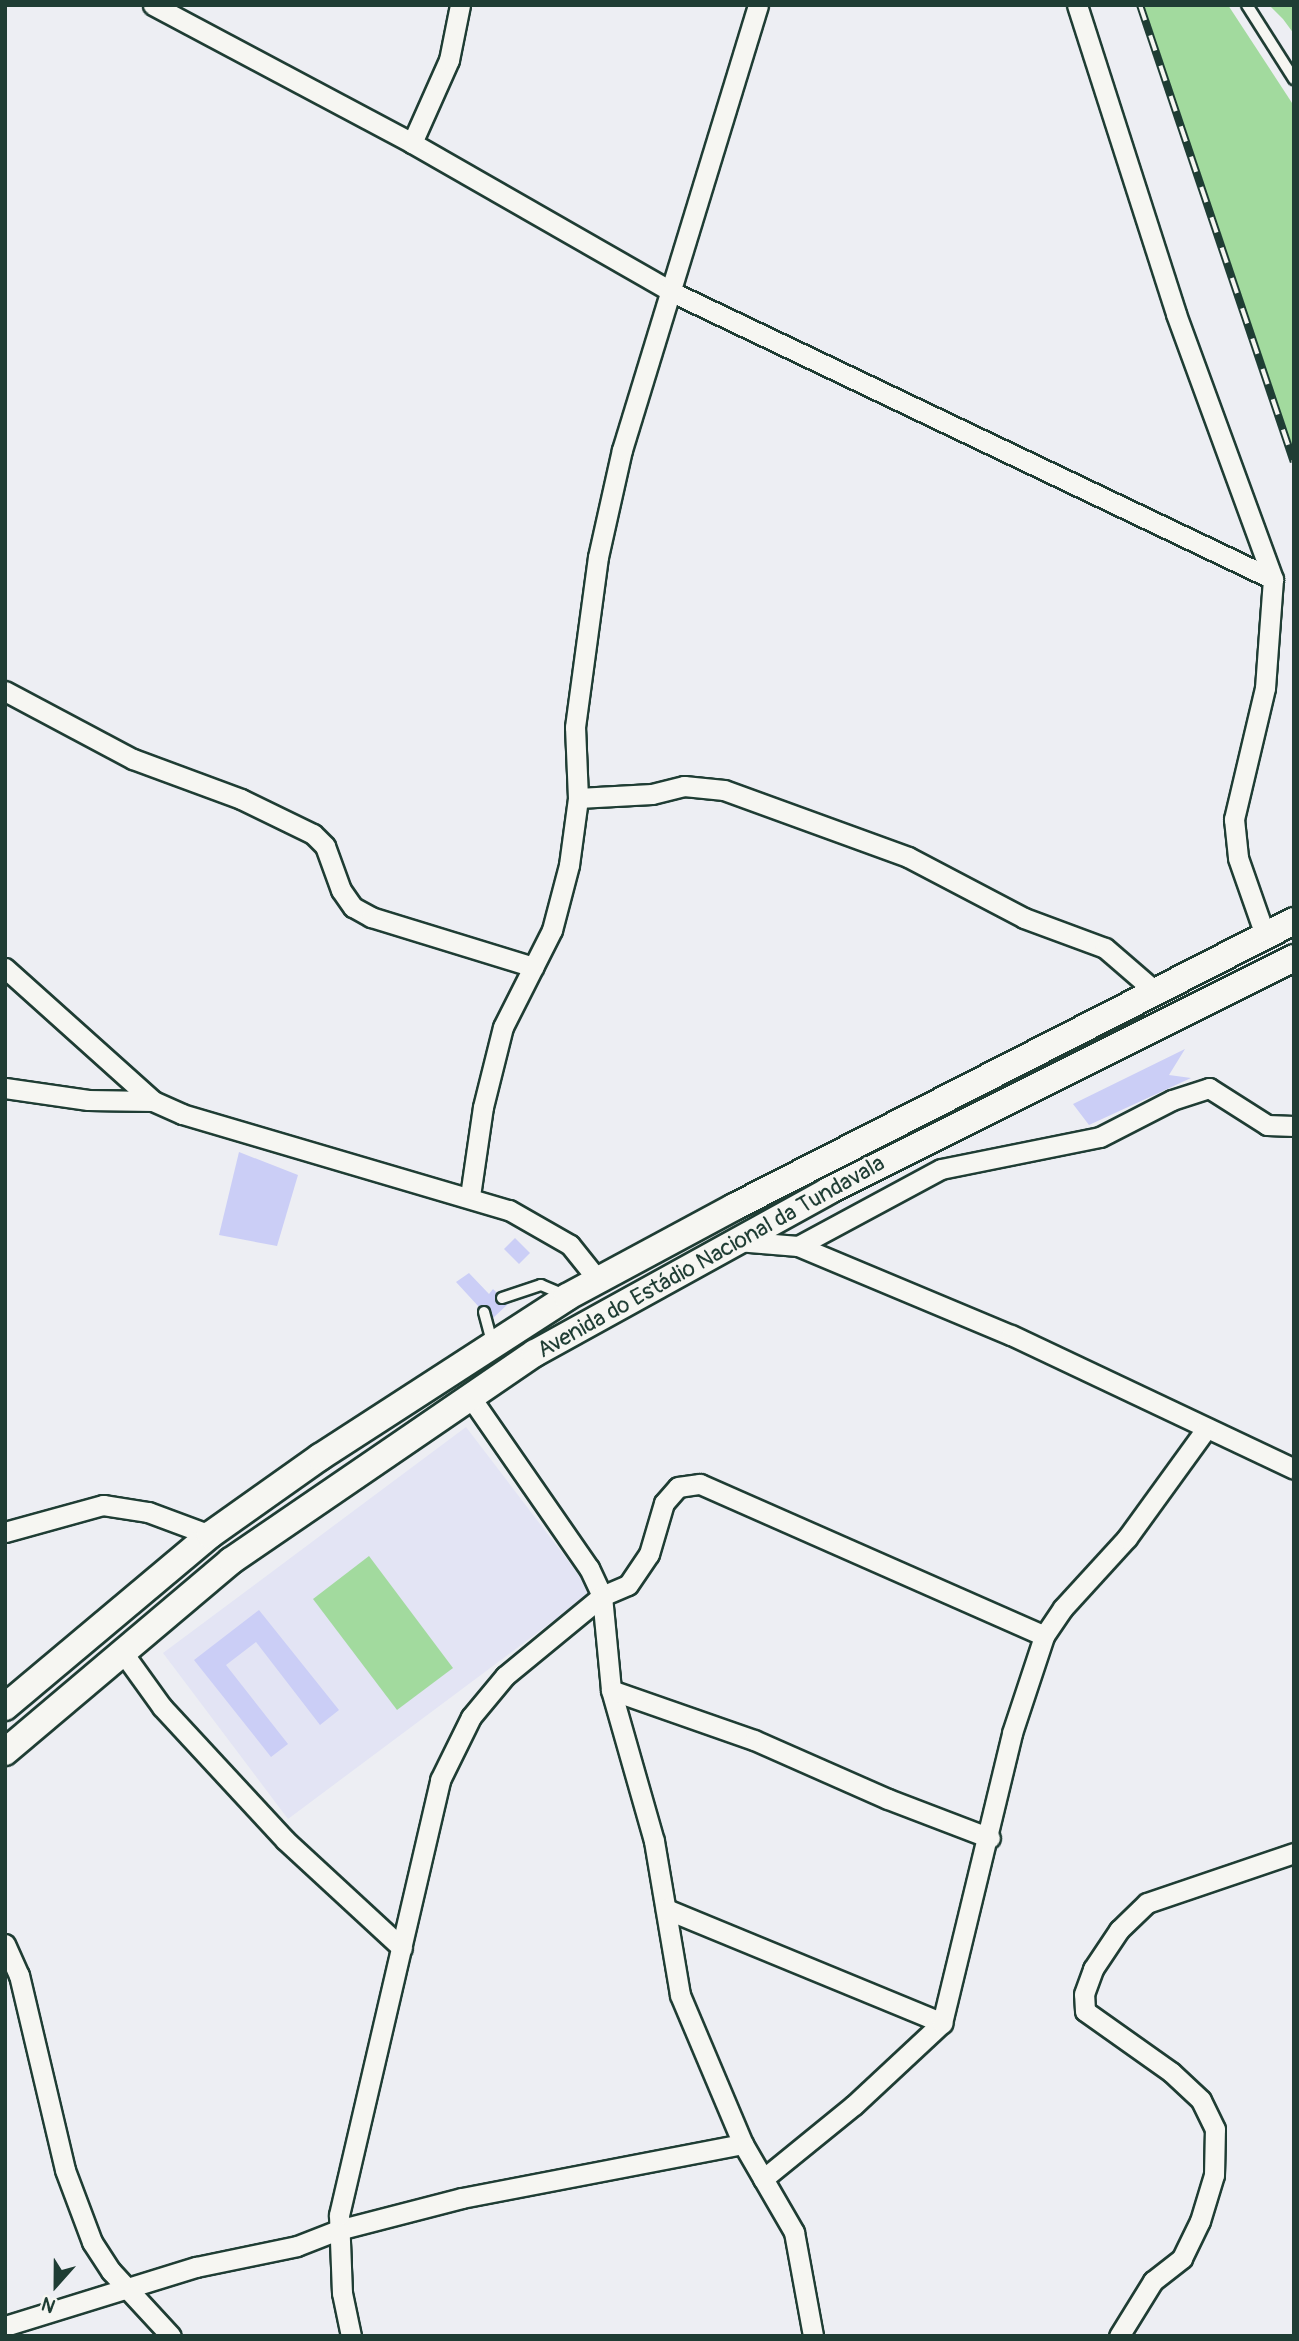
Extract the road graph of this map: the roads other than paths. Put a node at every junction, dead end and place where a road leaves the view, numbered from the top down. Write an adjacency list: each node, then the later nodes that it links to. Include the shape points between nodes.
1 (153, 5): 7 (street)
2 (460, 5): 7 (street, via 449,60)
3 (758, 5): 8 (street)
4 (1077, 5): 9 (street, via 1176,314)
5 (1247, 5): 6 (lane)
6 (1294, 79)
7 (412, 143): 8 (street)
8 (673, 292): 9 (street); 11 (street, via 622,450 598,557 575,727)
9 (1273, 579): 13 (street, via 1265,688 1234,818 1238,858)
10 (5, 691): 15 (street, via 133,759 241,799 313,834 325,846 341,890 353,906 371,917)
11 (578, 798): 15 (street, via 569,865 552,930); 17 (street, via 652,794 684,786 724,790 908,857 1024,918 1105,948)
12 (1294, 921): 13 (street, Avenida do Estádio Nacional da Tundavala)
13 (1265, 935): 17 (street, Avenida do Estádio Nacional da Tundavala)
14 (1294, 958): 22 (street, Avenida do Estádio Nacional da Tundavala)
15 (534, 967): 21 (street, via 503,1027 483,1107)
16 (5, 968): 19 (street)
17 (1156, 992): 24 (street, Avenida do Estádio Nacional da Tundavala)
18 (5, 1088): 19 (street, via 67,1098)
19 (153, 1101): 21 (street, via 182,1114)
20 (1294, 1126): 23 (street, via 1267,1125 1209,1088 1172,1100 1100,1137 941,1169)
21 (470, 1196): 24 (street, via 543,1226 570,1245)
22 (733, 1241): 23 (street); 29 (street, Avenida do Estádio Nacional da Tundavala, via 591,1319)
23 (798, 1246): 30 (street, via 1011,1335)
24 (598, 1280): 25 (street, Avenida do Estádio Nacional da Tundavala)
25 (567, 1297): 26 (lane, via 541,1285); 28 (street, Avenida do Estádio Nacional da Tundavala)
26 (502, 1298)
27 (484, 1312): 28 (lane)
28 (493, 1344): 33 (street, Avenida do Estádio Nacional da Tundavala)
29 (469, 1395): 34 (street, via 589,1568); 36 (street, Avenida do Estádio Nacional da Tundavala, via 231,1561)
30 (1206, 1429): 31 (street); 35 (street, via 1127,1538 1063,1608)
31 (1294, 1469)
32 (5, 1532): 33 (street, via 103,1505 148,1512)
33 (211, 1535): 38 (street, Avenida do Estádio Nacional da Tundavala)
34 (602, 1596): 35 (street, via 628,1585 649,1554 664,1503 678,1487 700,1485); 37 (street); 44 (street, via 505,1676 471,1717 440,1780)
35 (1044, 1636): 40 (street, via 1012,1733)
36 (121, 1650): 39 (street, Avenida do Estádio Nacional da Tundavala); 44 (street, via 162,1707 285,1840)
37 (611, 1690): 40 (street, via 754,1740); 42 (street, via 654,1841)
38 (5, 1707)
39 (5, 1752)
40 (990, 1838): 45 (street)
41 (1294, 1853): 55 (street, via 1147,1903 1119,1930 1093,1969 1084,1994 1085,2011 1181,2081 1201,2100 1215,2129 1214,2175 1200,2221 1182,2258 1153,2281)
42 (666, 1909): 45 (street); 46 (street, via 680,1996)
43 (5, 1944): 49 (street, via 19,1975 65,2170 92,2242)
44 (402, 1948): 48 (street, via 344,2186)
45 (942, 2023): 47 (street, via 854,2105)
46 (743, 2144): 47 (street); 48 (street, via 488,2193)
47 (763, 2179): 54 (street, via 793,2232)
48 (338, 2230): 49 (street, via 297,2246); 51 (street, via 342,2293)
49 (127, 2287): 50 (street); 52 (street)
50 (5, 2326)
51 (351, 2335): 53 (street)
52 (170, 2336)
53 (361, 2336)
54 (813, 2336)
55 (1119, 2336)

